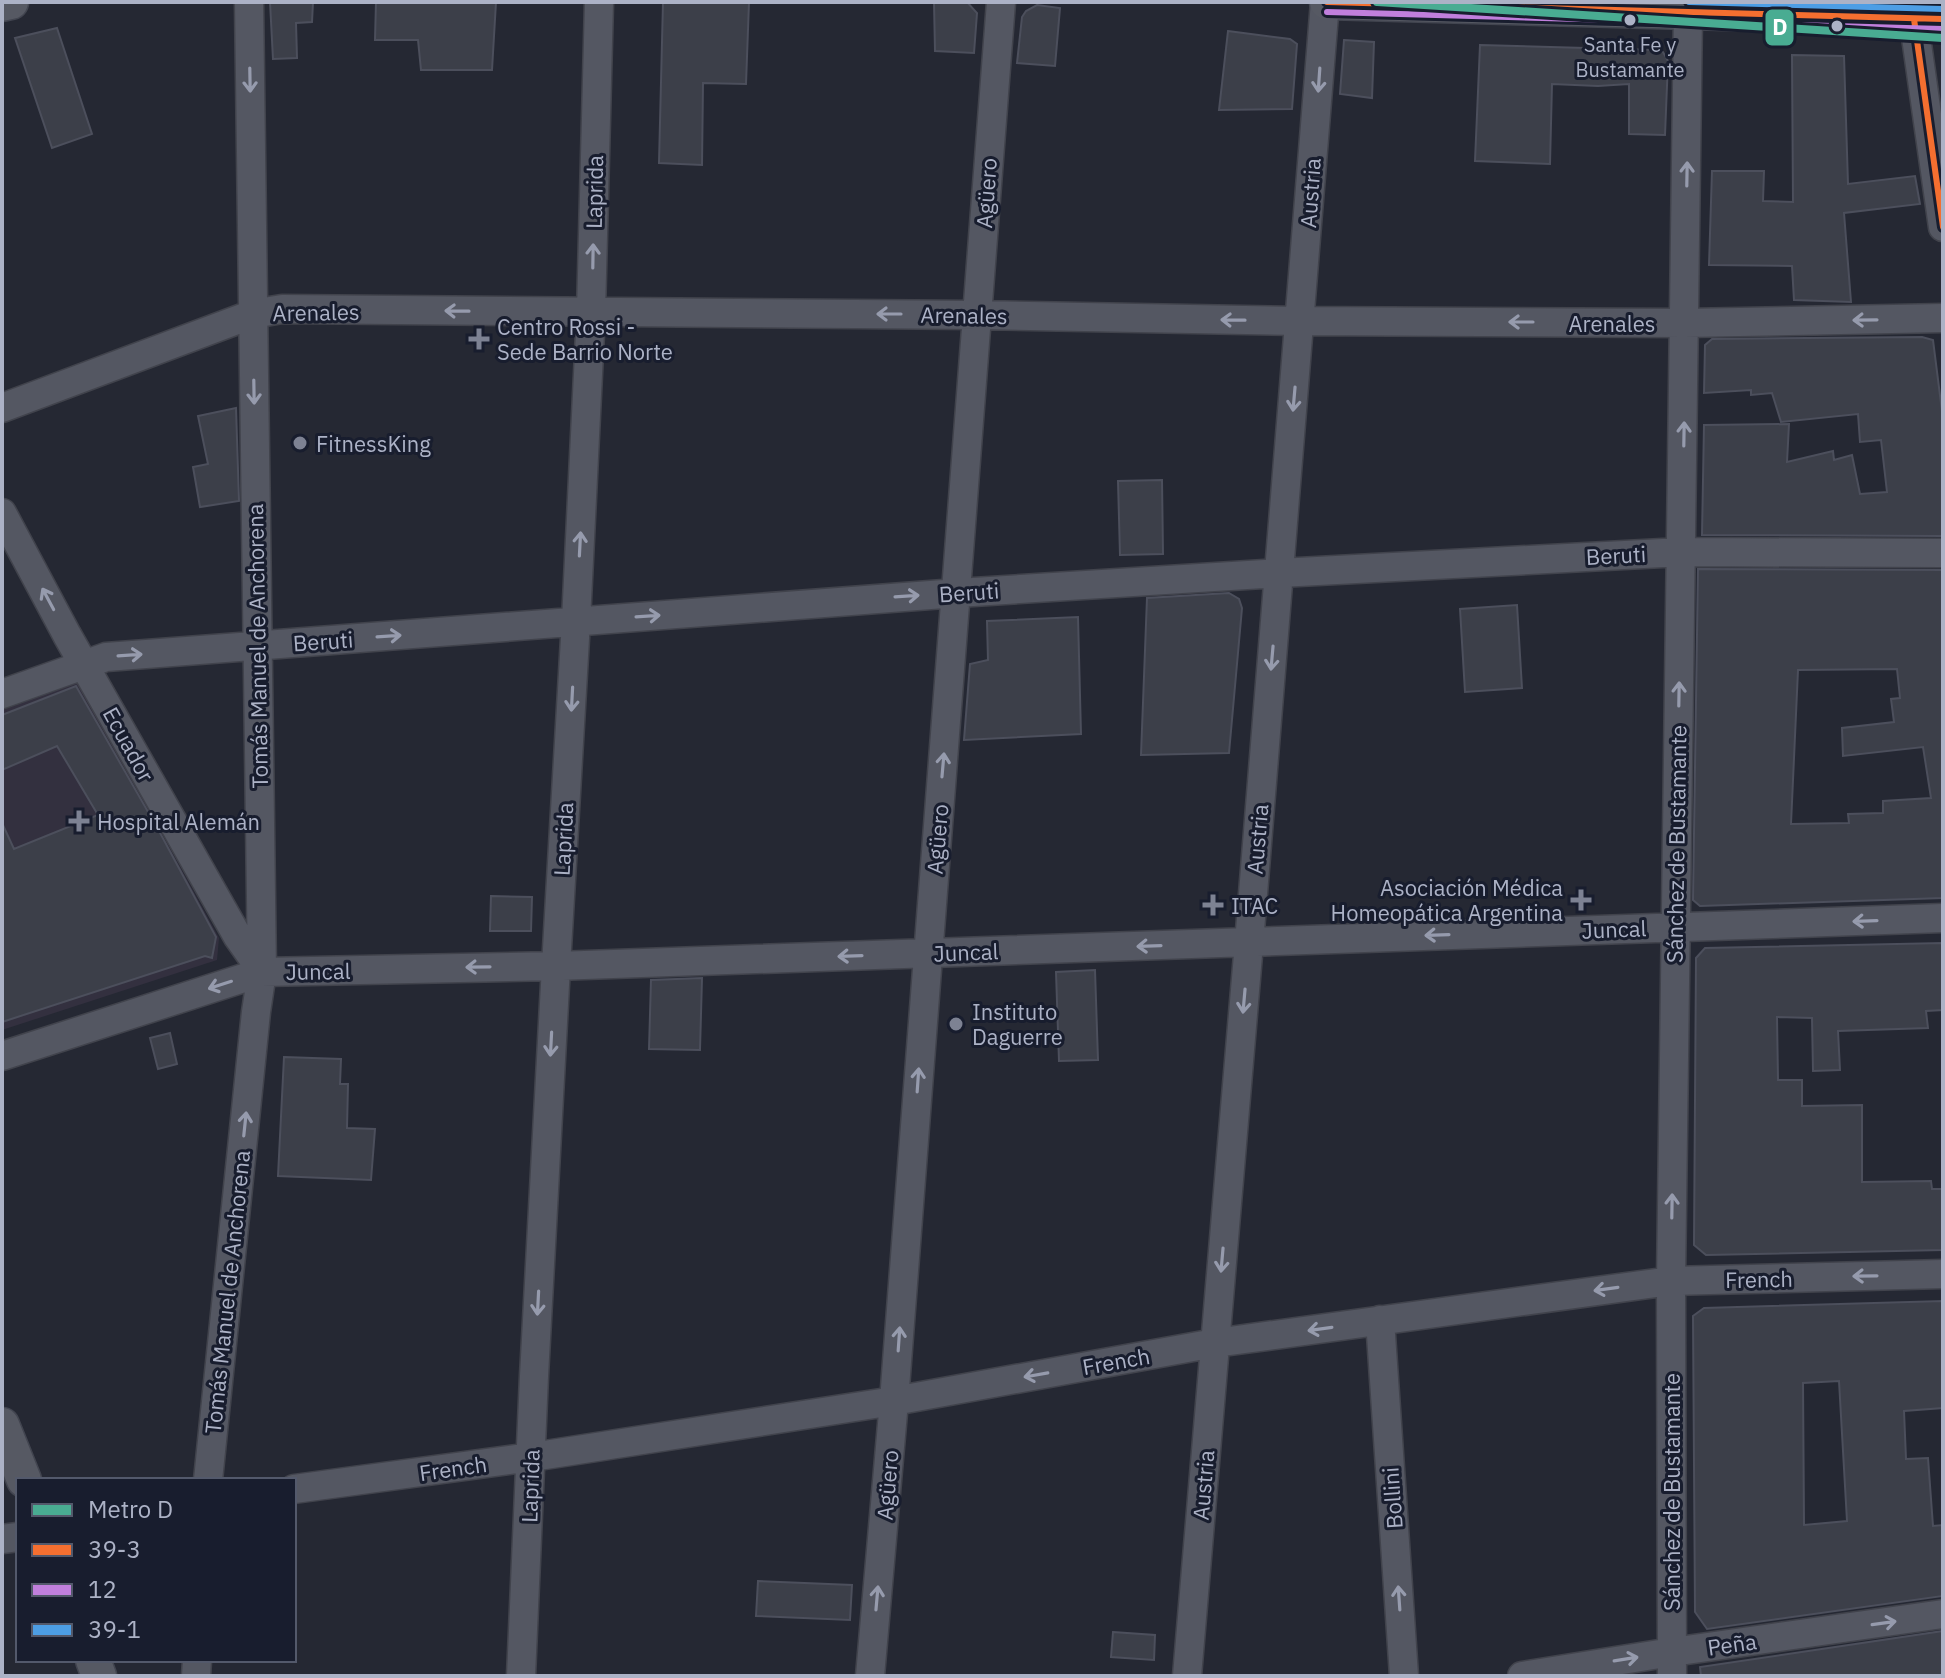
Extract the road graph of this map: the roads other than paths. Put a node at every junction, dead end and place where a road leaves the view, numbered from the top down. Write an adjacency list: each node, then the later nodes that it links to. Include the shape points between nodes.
1 (11, 2): 6 (main road)
2 (249, 2): 12 (street, Tomás Manuel de Anchorena, one-way to 12)
3 (599, 2): 11 (street, Laprida, one-way to 3)
4 (1001, 2): 13 (street, Agüero)
5 (1326, 2): 7 (main road); 15 (street, Austria, one-way to 15)
6 (2, 4)
7 (1602, 6): 8 (main road)
8 (1688, 13): 9 (main road); 16 (street, Sánchez de Bustamante, one-way to 8)
9 (1923, 13): 10 (street)
10 (1943, 227)
11 (591, 312): 12 (street, Arenales, one-way to 12, via 282,309); 13 (street, Arenales, one-way to 11); 23 (street, Laprida, one-way to 11)
12 (253, 314): 17 (street, Arenales); 24 (street, Tomás Manuel de Anchorena, one-way to 24)
13 (977, 315): 15 (street, Arenales, one-way to 13); 22 (street, Agüero)
14 (1943, 318): 16 (street, Arenales, one-way to 16)
15 (1300, 321): 16 (street, Arenales, one-way to 15); 21 (street, Austria, one-way to 21)
16 (1685, 323): 19 (street, Sánchez de Bustamante, one-way to 16)
17 (2, 408)
18 (2, 513): 25 (street, Ecuador, one-way to 18)
19 (1682, 552): 20 (street, Beruti); 21 (street, Beruti); 30 (street, Sánchez de Bustamante, one-way to 19)
20 (1943, 553)
21 (1279, 573): 22 (street, Beruti); 31 (street, Austria, one-way to 31)
22 (957, 593): 23 (street, Beruti, one-way to 22); 32 (street, Agüero, one-way to 22)
23 (576, 621): 24 (street, Beruti, one-way to 23); 33 (street, Laprida, one-way to 33)
24 (257, 646): 25 (street, Beruti, one-way to 24, via 106,657); 27 (street, Tomás Manuel de Anchorena)
25 (84, 664): 26 (street, Beruti); 28 (street, Ecuador)
26 (2, 694)
27 (260, 881): 28 (street, via 241,898 223,897); 34 (street, Tomás Manuel de Anchorena)
28 (210, 887): 34 (street, Ecuador)
29 (1943, 918): 30 (street, Juncal, one-way to 30)
30 (1675, 926): 31 (street, Juncal, one-way to 31); 37 (street, Sánchez de Bustamante, one-way to 30)
31 (1249, 943): 32 (street, Juncal, one-way to 32); 39 (street, Austria, one-way to 39)
32 (928, 953): 33 (street, Juncal, one-way to 33); 40 (street, Agüero, one-way to 32)
33 (556, 966): 34 (street, Juncal, one-way to 34); 42 (street, Laprida, one-way to 42)
34 (262, 972): 35 (street, Juncal, one-way to 35); 44 (street, Tomás Manuel de Anchorena, one-way to 34)
35 (2, 1056)
36 (1943, 1274): 37 (street, French, one-way to 37)
37 (1671, 1281): 38 (street, French, one-way to 38); 47 (street, Sánchez de Bustamante)
38 (1380, 1320): 39 (street, French, one-way to 39); 51 (street, Bollini, one-way to 38)
39 (1215, 1343): 40 (street, French, one-way to 40); 50 (street, Austria)
40 (894, 1401): 42 (street, French); 49 (street, Agüero, one-way to 40)
41 (2, 1425): 43 (main road)
42 (532, 1457): 45 (street, French); 48 (street, Laprida)
43 (23, 1478)
44 (208, 1478)
45 (296, 1489)
46 (1943, 1614): 47 (street, Peña, one-way to 46)
47 (1672, 1664): 52 (street, Peña, one-way to 47)
48 (521, 1676)
49 (870, 1676)
50 (1187, 1676)
51 (1404, 1676)
52 (1522, 1676)

